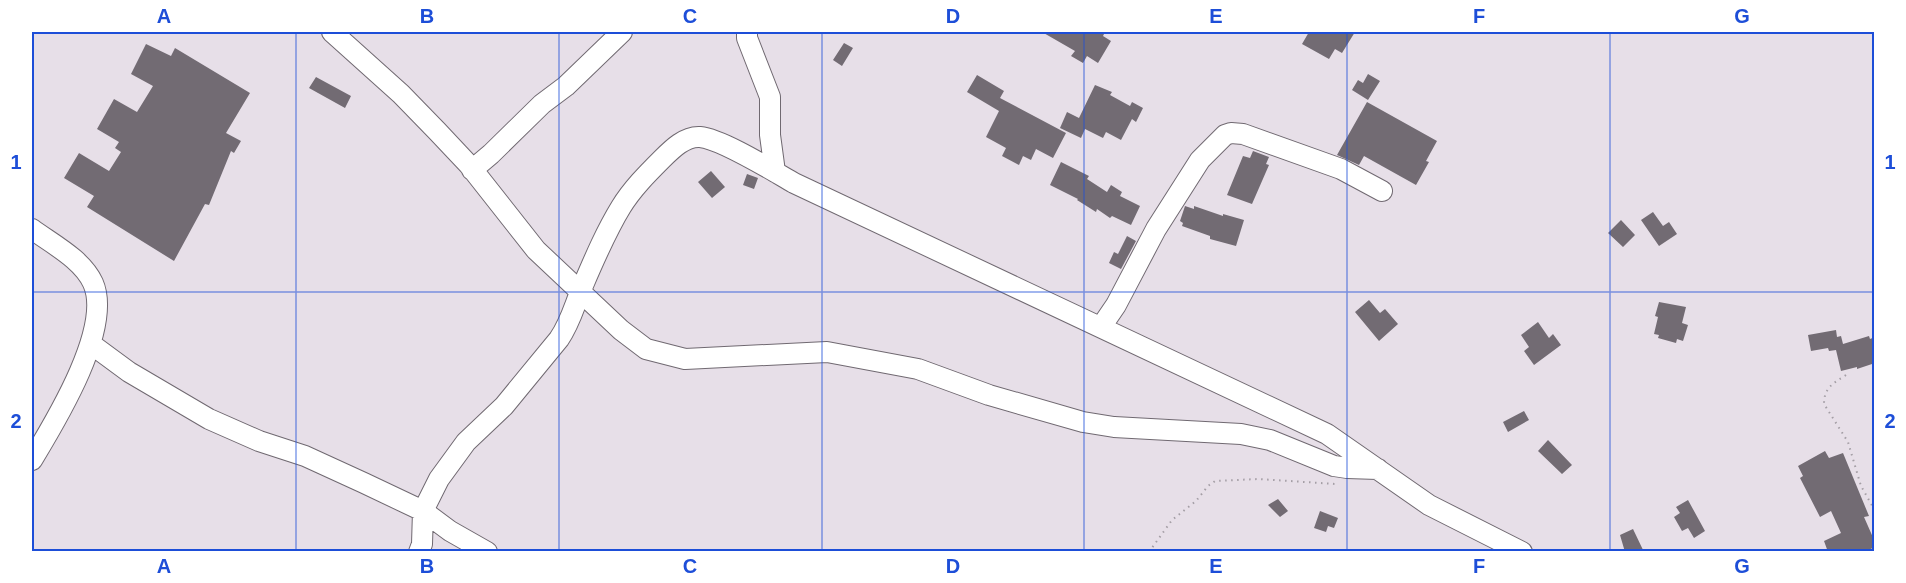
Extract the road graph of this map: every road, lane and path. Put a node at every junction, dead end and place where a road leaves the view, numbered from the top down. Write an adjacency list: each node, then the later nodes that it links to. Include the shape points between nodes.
1 (332, 32): 4 (street, via 401,94)
2 (621, 32): 4 (street)
3 (747, 32): 5 (street, via 770,97)
4 (472, 170): 8 (street, via 536,250)
5 (775, 172): 8 (street, via 708,138 683,141 642,178 620,208); 9 (street)
6 (1382, 191): 9 (street, via 1323,162 1243,134 1225,135 1193,171)
7 (32, 229): 10 (street, via 89,276 94,286 96,318)
8 (580, 292): 13 (street, via 646,350 685,359 827,352 918,369 988,395 1083,422 1241,434 1270,440 1334,466); 16 (street, via 567,328 550,352 459,452 431,492)
9 (1101, 327): 13 (street, via 1328,434)
10 (90, 344): 12 (street, via 61,410); 16 (street, via 209,419 305,456)
11 (1846, 375): 15 (path, via 1826,390 1824,404 1848,442 1861,486)
12 (32, 460)
13 (1378, 469): 20 (street, via 1429,505)
14 (1339, 484): 19 (path, via 1215,481 1172,520)
15 (1875, 509)
16 (423, 511): 17 (street); 18 (street)
17 (419, 552)
18 (487, 552)
19 (1149, 552)
20 (1522, 552)

